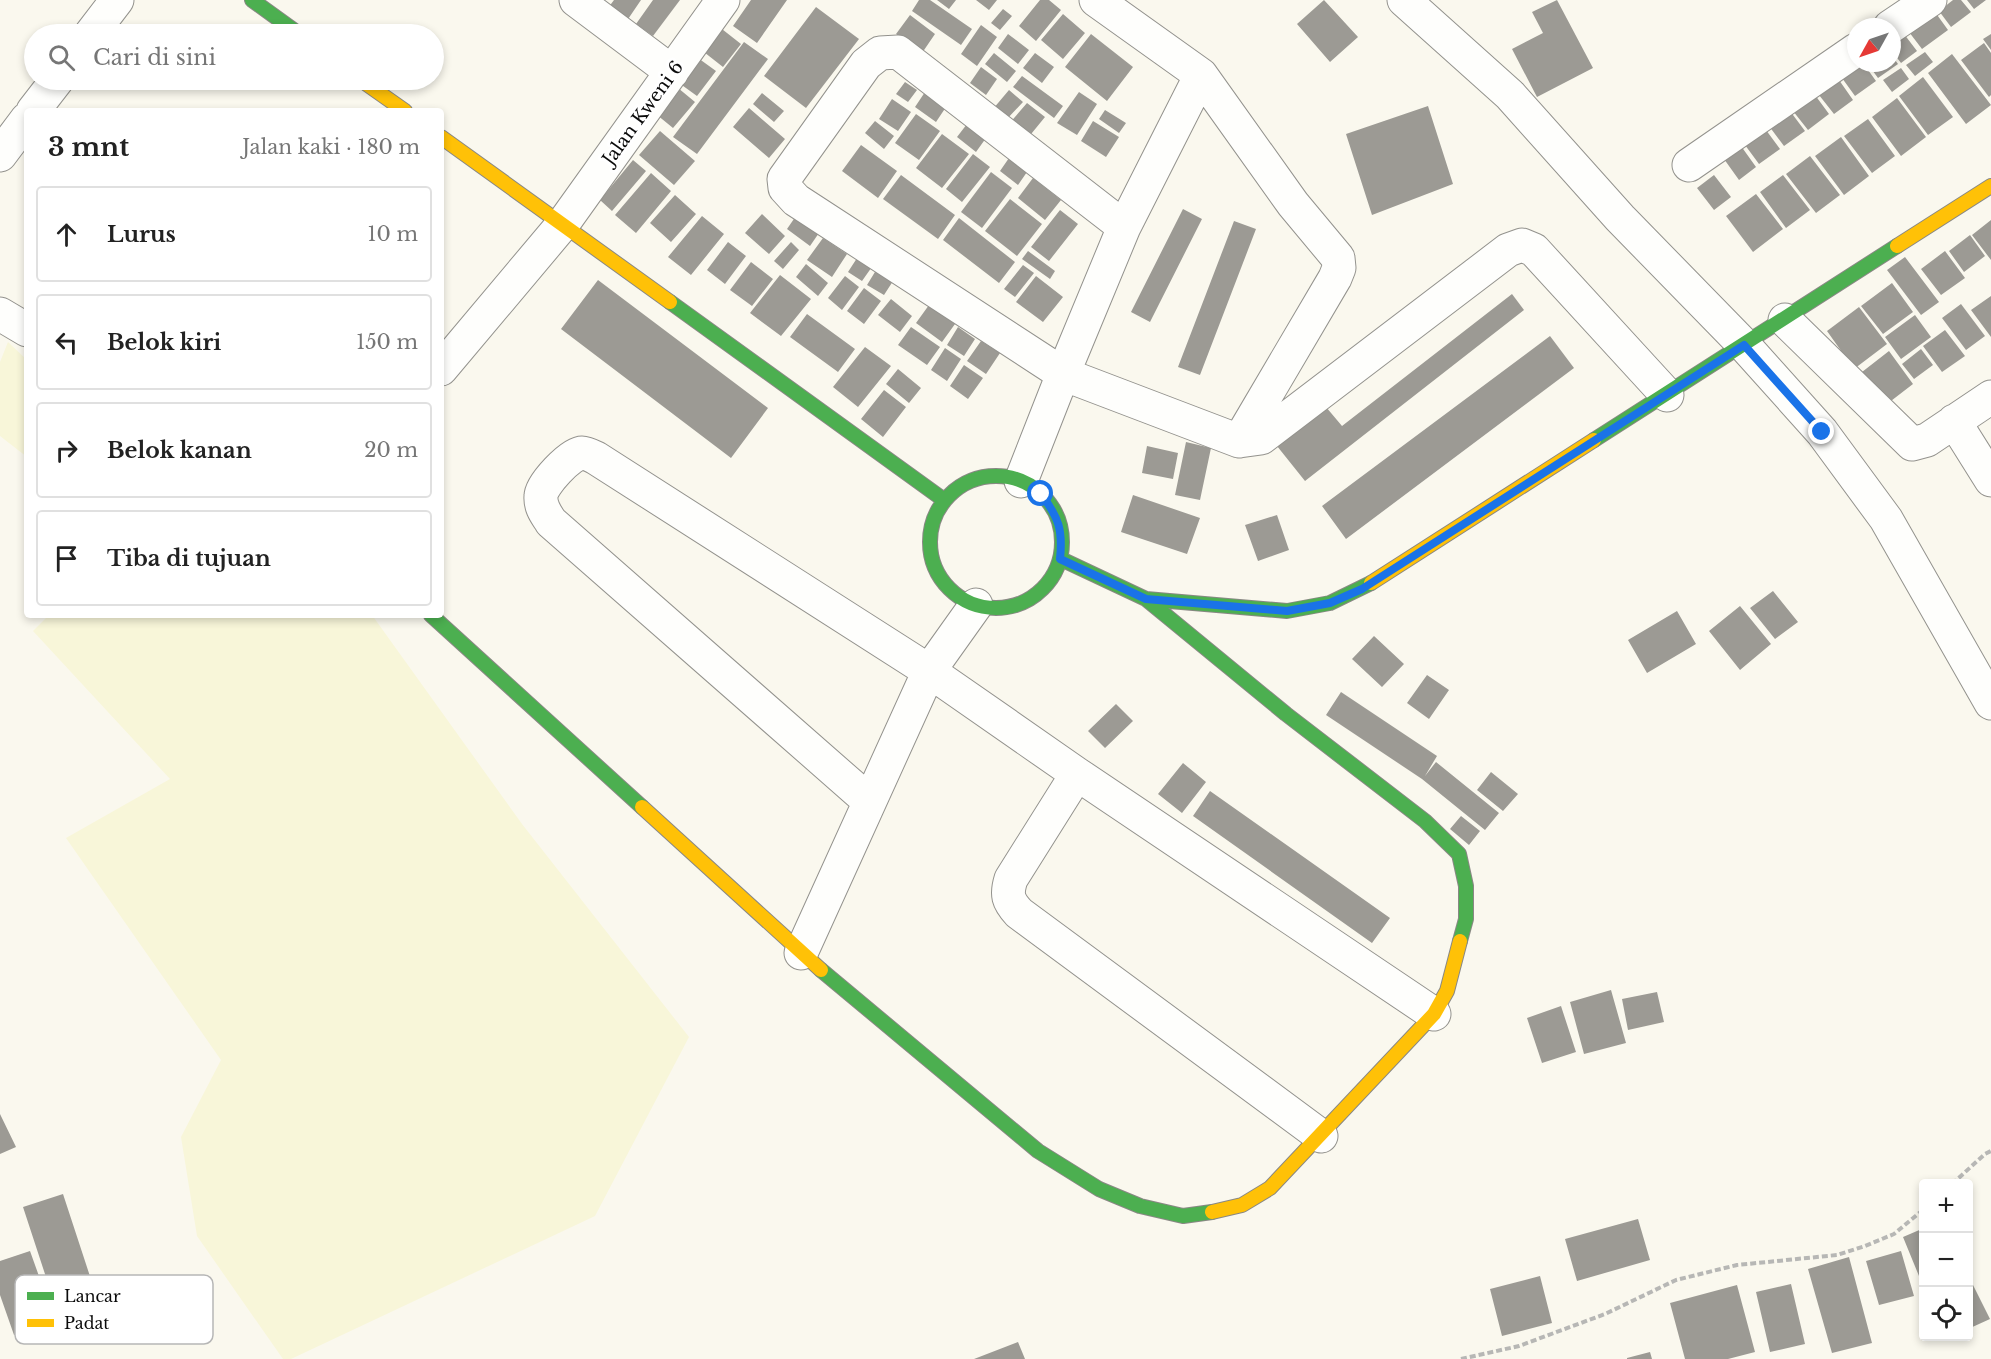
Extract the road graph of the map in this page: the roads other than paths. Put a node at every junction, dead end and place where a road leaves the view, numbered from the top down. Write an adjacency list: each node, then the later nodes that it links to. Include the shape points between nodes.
1 (117, 0): 9 (street)
2 (252, 0): 10 (street)
3 (576, 0): 12 (street)
4 (723, 0): 12 (street, Jalan Kweni 6)
5 (1096, 0): 13 (street)
6 (1404, 0): 28 (street, via 1510,95 1620,218)
7 (1930, 0): 8 (street)
8 (1901, 20)
9 (99, 24)
10 (285, 24)
11 (1847, 56): 21 (street)
12 (672, 72): 23 (street, Jalan Kweni 6)
13 (1201, 75): 24 (street); 34 (street, via 1293,204 1338,258 1335,278)
14 (49, 90): 16 (street)
15 (375, 90): 17 (street)
16 (35, 108)
17 (401, 108)
18 (24, 123): 20 (street)
19 (444, 139): 23 (street)
20 (0, 155)
21 (1689, 165)
22 (1991, 186): 26 (street)
23 (562, 225): 29 (street, Jalan Kweni 6); 37 (street)
24 (1124, 227): 30 (street); 30 (street, via 898,52 880,53 866,64 784,179 785,188 796,200)
25 (0, 314): 27 (street)
26 (1785, 320): 28 (street); 33 (street, via 1912,444 1927,440)
27 (24, 328)
28 (1744, 345): 31 (street); 43 (street, via 1822,432 1886,519)
29 (444, 365)
30 (1063, 374): 34 (street); 36 (street)
31 (1667, 395): 34 (street, via 1534,250 1522,245 1508,250 1261,438); 39 (street, via 1362,589 1330,603 1287,611)
32 (1991, 397): 33 (street)
33 (1954, 421): 35 (street)
34 (1239, 441)
35 (1991, 480)
36 (1021, 481): 37 (street, via 1001,476 980,478 960,486); 38 (street, via 1041,494 1056,513 1062,536)
37 (944, 500): 40 (street, via 931,529 933,561 949,588)
38 (1060, 559): 39 (street); 40 (street, via 1049,583 1029,601 1003,609)
39 (1146, 599): 47 (street, via 1425,821 1459,854 1466,886 1466,919 1447,991)
40 (976, 605): 42 (street)
41 (434, 618): 46 (street)
42 (929, 671): 44 (street); 45 (street); 45 (street, via 596,458 583,453 574,455 541,493 542,508 551,522)
43 (1991, 703)
44 (1077, 774): 47 (street); 48 (street, via 1011,879 1009,901 1019,913)
45 (869, 801): 46 (street)
46 (801, 953): 48 (street, via 1038,1151 1099,1189 1140,1206 1183,1216 1242,1205 1270,1188)
47 (1434, 1014): 48 (street)
48 (1321, 1136)

